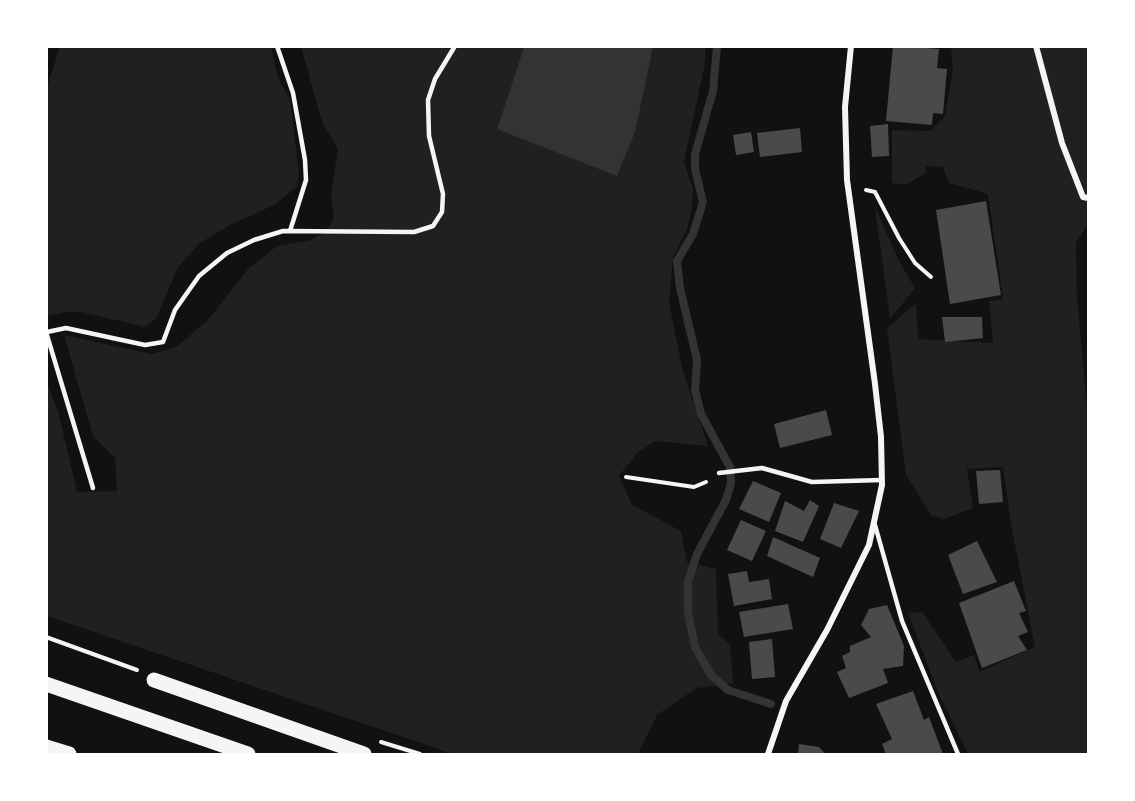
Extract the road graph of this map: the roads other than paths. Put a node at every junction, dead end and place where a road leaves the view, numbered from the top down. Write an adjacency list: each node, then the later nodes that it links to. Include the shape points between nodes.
1 (278, 46): 6 (lane, via 293,93 305,160 306,180)
2 (455, 46): 6 (lane, via 435,79 428,100 429,136 443,194 442,212 434,226 414,232)
3 (851, 46): 9 (street, via 845,107 848,184 876,395)
4 (1036, 46): 5 (street, via 1062,143 1083,198)
5 (1089, 198)
6 (290, 231): 7 (lane, via 245,245 200,276 175,310 163,342 145,345 66,328)
7 (47, 332): 10 (lane)
8 (719, 473): 9 (lane, via 762,468 812,482)
9 (882, 480): 11 (street)
10 (93, 488)
11 (874, 522): 18 (street, via 869,545 786,701); 19 (lane, via 902,621)
12 (154, 680): 17 (main road)
13 (46, 684): 16 (main road)
14 (46, 747): 15 (main road)
15 (69, 754)
16 (248, 754)
17 (364, 754)
18 (768, 754)
19 (958, 754)

